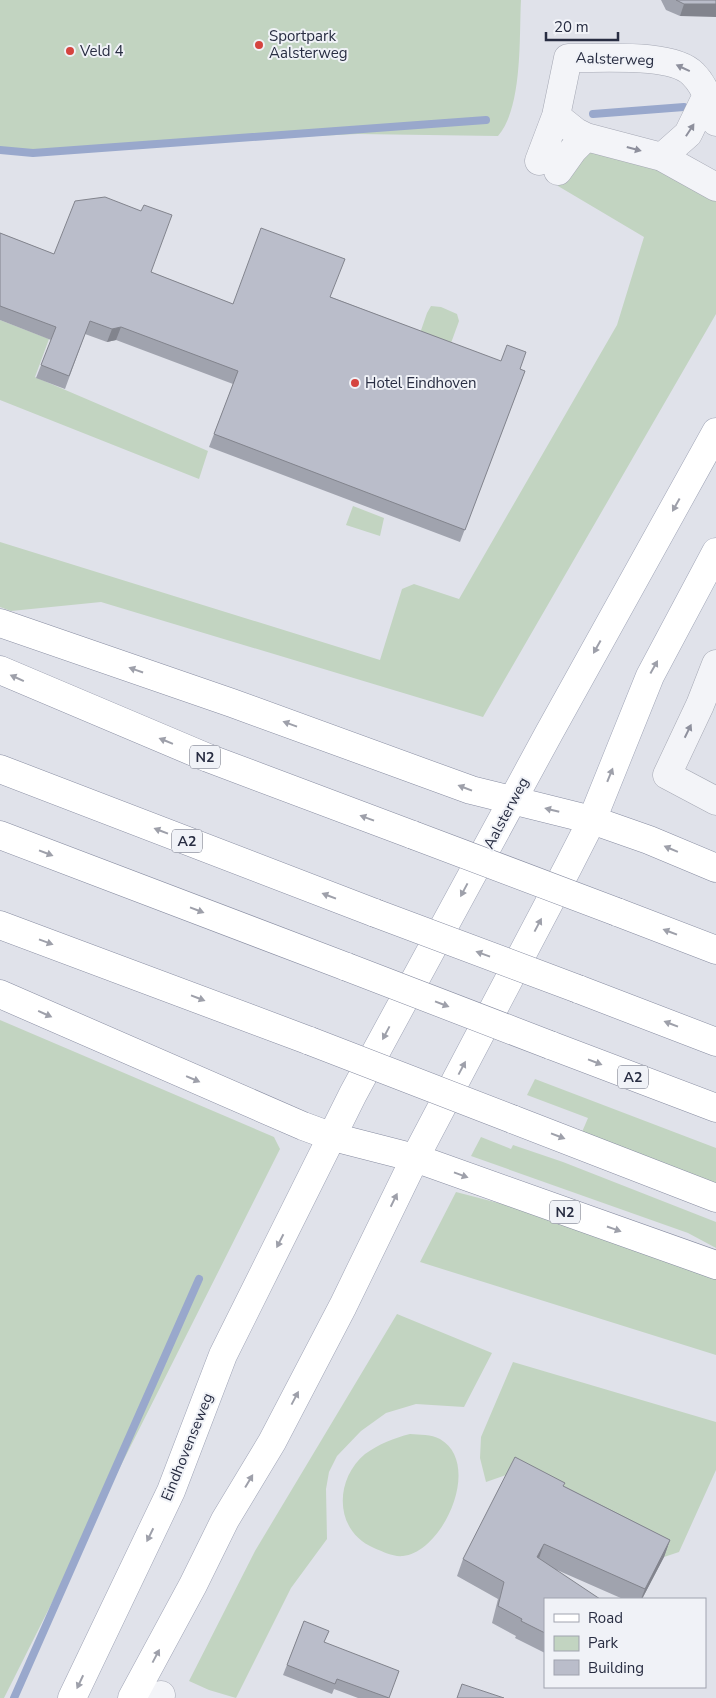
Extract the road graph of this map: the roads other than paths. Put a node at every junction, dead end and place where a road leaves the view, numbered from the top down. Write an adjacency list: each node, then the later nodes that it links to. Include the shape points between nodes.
1 (707, 95): 2 (street, Aalsterweg, one-way to 2, via 692,72 659,60 568,58); 3 (street, Aalsterweg); 5 (street, one-way to 1, via 688,134)
2 (556, 116): 4 (street); 4 (street, Aalsterweg, via 548,166)
3 (716, 122)
4 (586, 137): 5 (street, one-way to 5)
5 (662, 157): 6 (street)
6 (716, 187)
7 (716, 432): 13 (main road, Aalsterweg, one-way to 13)
8 (716, 552): 15 (main road, one-way to 8, via 650,676)
9 (0, 622): 13 (main road, one-way to 9, via 471,790)
10 (716, 664): 14 (street, one-way to 10, via 666,775)
11 (0, 670): 19 (main road, N2, one-way to 11, bridge, via 208,758)
12 (0, 769): 21 (main road, A2, one-way to 12, bridge)
13 (512, 801): 15 (main road, one-way to 13); 23 (main road, Aalsterweg, one-way to 23, via 353,1094)
14 (716, 801)
15 (592, 820): 17 (main road, one-way to 15); 24 (main road, one-way to 15)
16 (0, 835): 22 (main road, A2, one-way to 22, bridge)
17 (716, 868)
18 (0, 925): 26 (main road, one-way to 26, bridge)
19 (716, 950)
20 (0, 994): 23 (main road, one-way to 23)
21 (716, 1042)
22 (716, 1108)
23 (333, 1137): 24 (main road); 25 (main road, Aalsterweg)
24 (415, 1158): 27 (main road, N2, one-way to 27); 29 (main road, one-way to 24, via 225,1520 276,1433)
25 (302, 1197): 28 (main road, Eindhovenseweg, one-way to 28, via 223,1355 171,1491)
26 (716, 1198)
27 (716, 1265)
28 (72, 1698)
29 (132, 1698)

